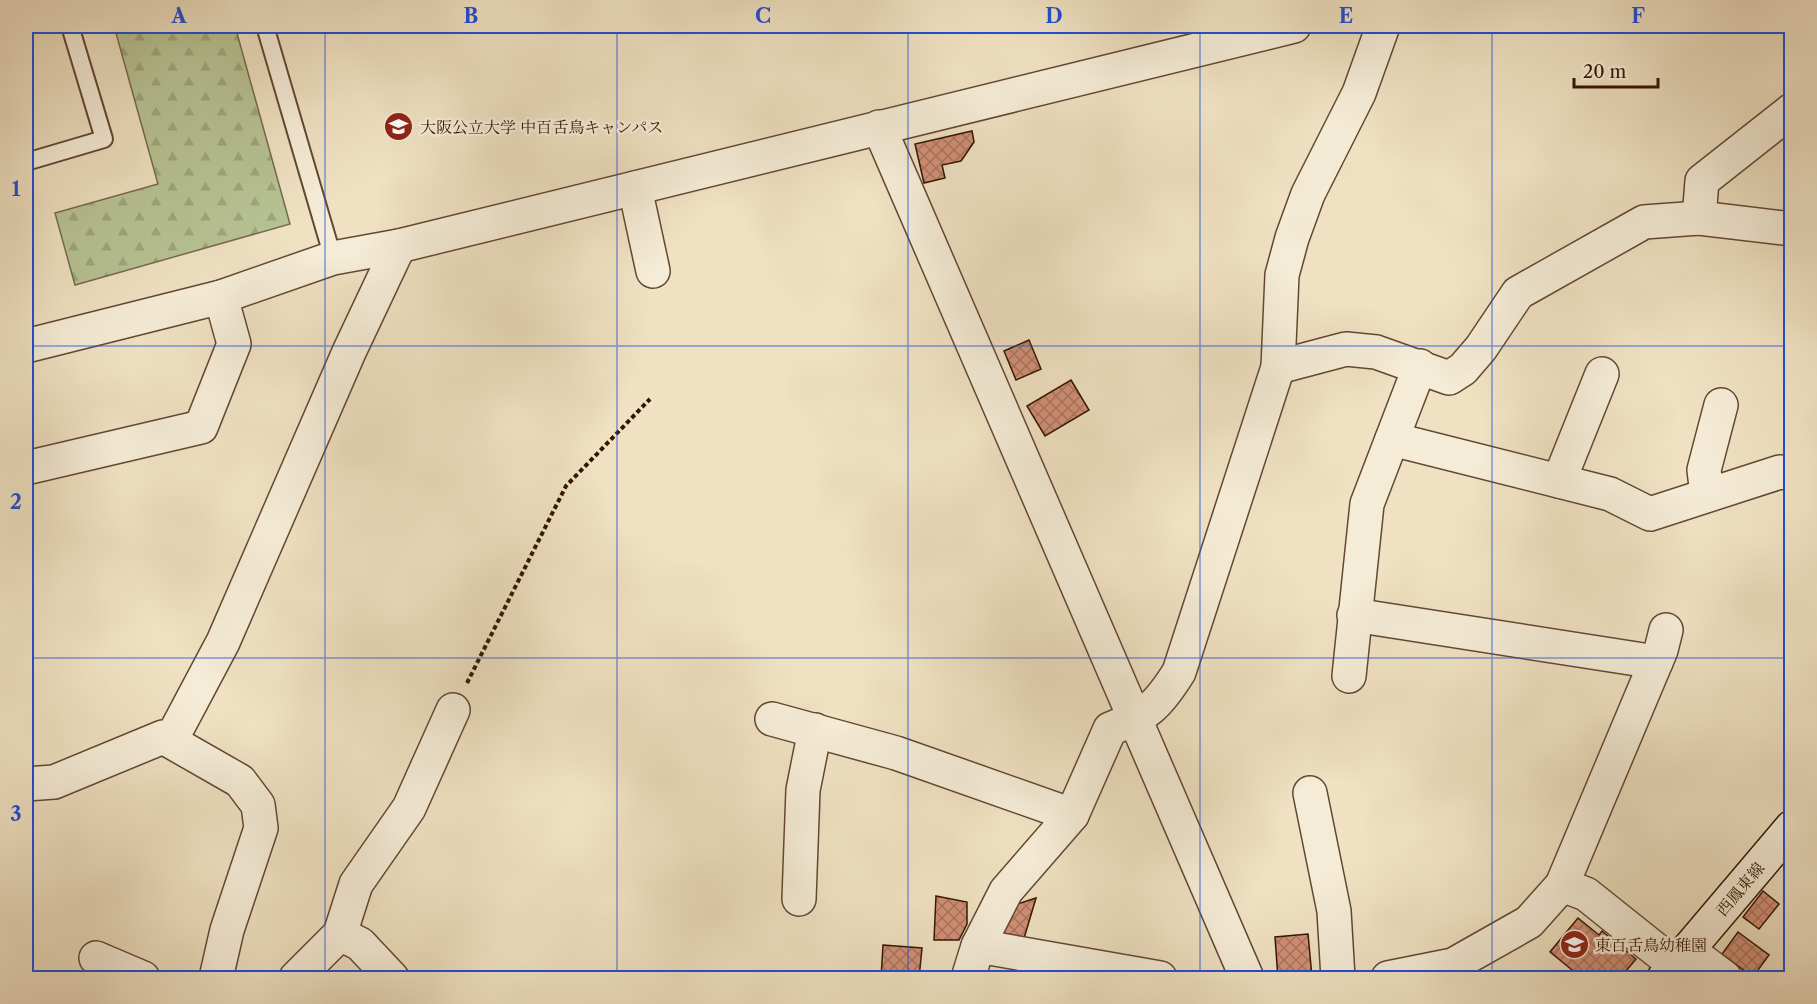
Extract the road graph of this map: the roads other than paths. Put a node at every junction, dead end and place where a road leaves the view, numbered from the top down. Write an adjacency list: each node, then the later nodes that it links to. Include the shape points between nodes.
1 (70, 26): 7 (lane, via 104,139)
2 (265, 26): 12 (lane)
3 (1294, 26): 6 (street)
4 (1383, 26): 17 (street, via 1359,93 1308,194 1292,238 1282,275)
5 (1791, 110): 9 (street, via 1702,181)
6 (879, 127): 8 (street); 31 (street)
7 (26, 162)
8 (635, 188): 11 (street); 13 (street)
9 (1699, 218): 10 (street); 16 (street, via 1644,222 1518,294 1481,348 1463,369 1449,378)
10 (1791, 229)
11 (399, 246): 12 (street); 33 (street, via 223,642)
12 (333, 258): 14 (street)
13 (653, 271)
14 (221, 297): 15 (street); 21 (street, via 234,344 201,427)
15 (26, 346)
16 (1420, 366): 17 (street, via 1376,352 1346,349); 20 (street)
17 (1278, 367): 31 (street, via 1179,672 1160,701)
18 (1602, 374): 23 (street)
19 (1721, 405): 24 (street, via 1704,470)
20 (1392, 439): 23 (street); 25 (street, via 1367,504)
21 (26, 468)
22 (1791, 473): 24 (street, via 1780,472)
23 (1559, 481): 24 (street, via 1610,494 1650,514)
24 (1707, 494)
25 (1354, 615): 27 (street); 28 (street)
26 (1666, 630): 27 (street)
27 (1656, 662): 38 (street)
28 (1349, 676)
29 (453, 710): 40 (street, via 410,808 356,884)
30 (772, 718): 32 (street)
31 (1135, 719): 36 (street, via 1110,729); 50 (street)
32 (815, 730): 36 (street, via 896,753); 39 (street, via 803,790)
33 (171, 740): 34 (street, via 163,737 54,782); 45 (street, via 240,781 258,805 261,828 227,930)
34 (26, 784)
35 (1310, 793): 51 (street, via 1334,911)
36 (1072, 815): 41 (street, via 1006,891)
37 (1791, 827): 43 (street, 西鳳東線)
38 (1562, 885): 43 (street, via 1586,894); 52 (street, via 1529,922 1453,965)
39 (799, 899)
40 (340, 934): 46 (street); 47 (street, via 360,944)
41 (978, 946): 48 (street); 49 (street)
42 (96, 958): 44 (street)
43 (1676, 965): 53 (street)
44 (143, 978)
45 (216, 978)
46 (296, 978)
47 (392, 978)
48 (968, 978)
49 (1160, 978)
50 (1246, 978)
51 (1338, 978)
52 (1388, 978)
53 (1725, 978)

